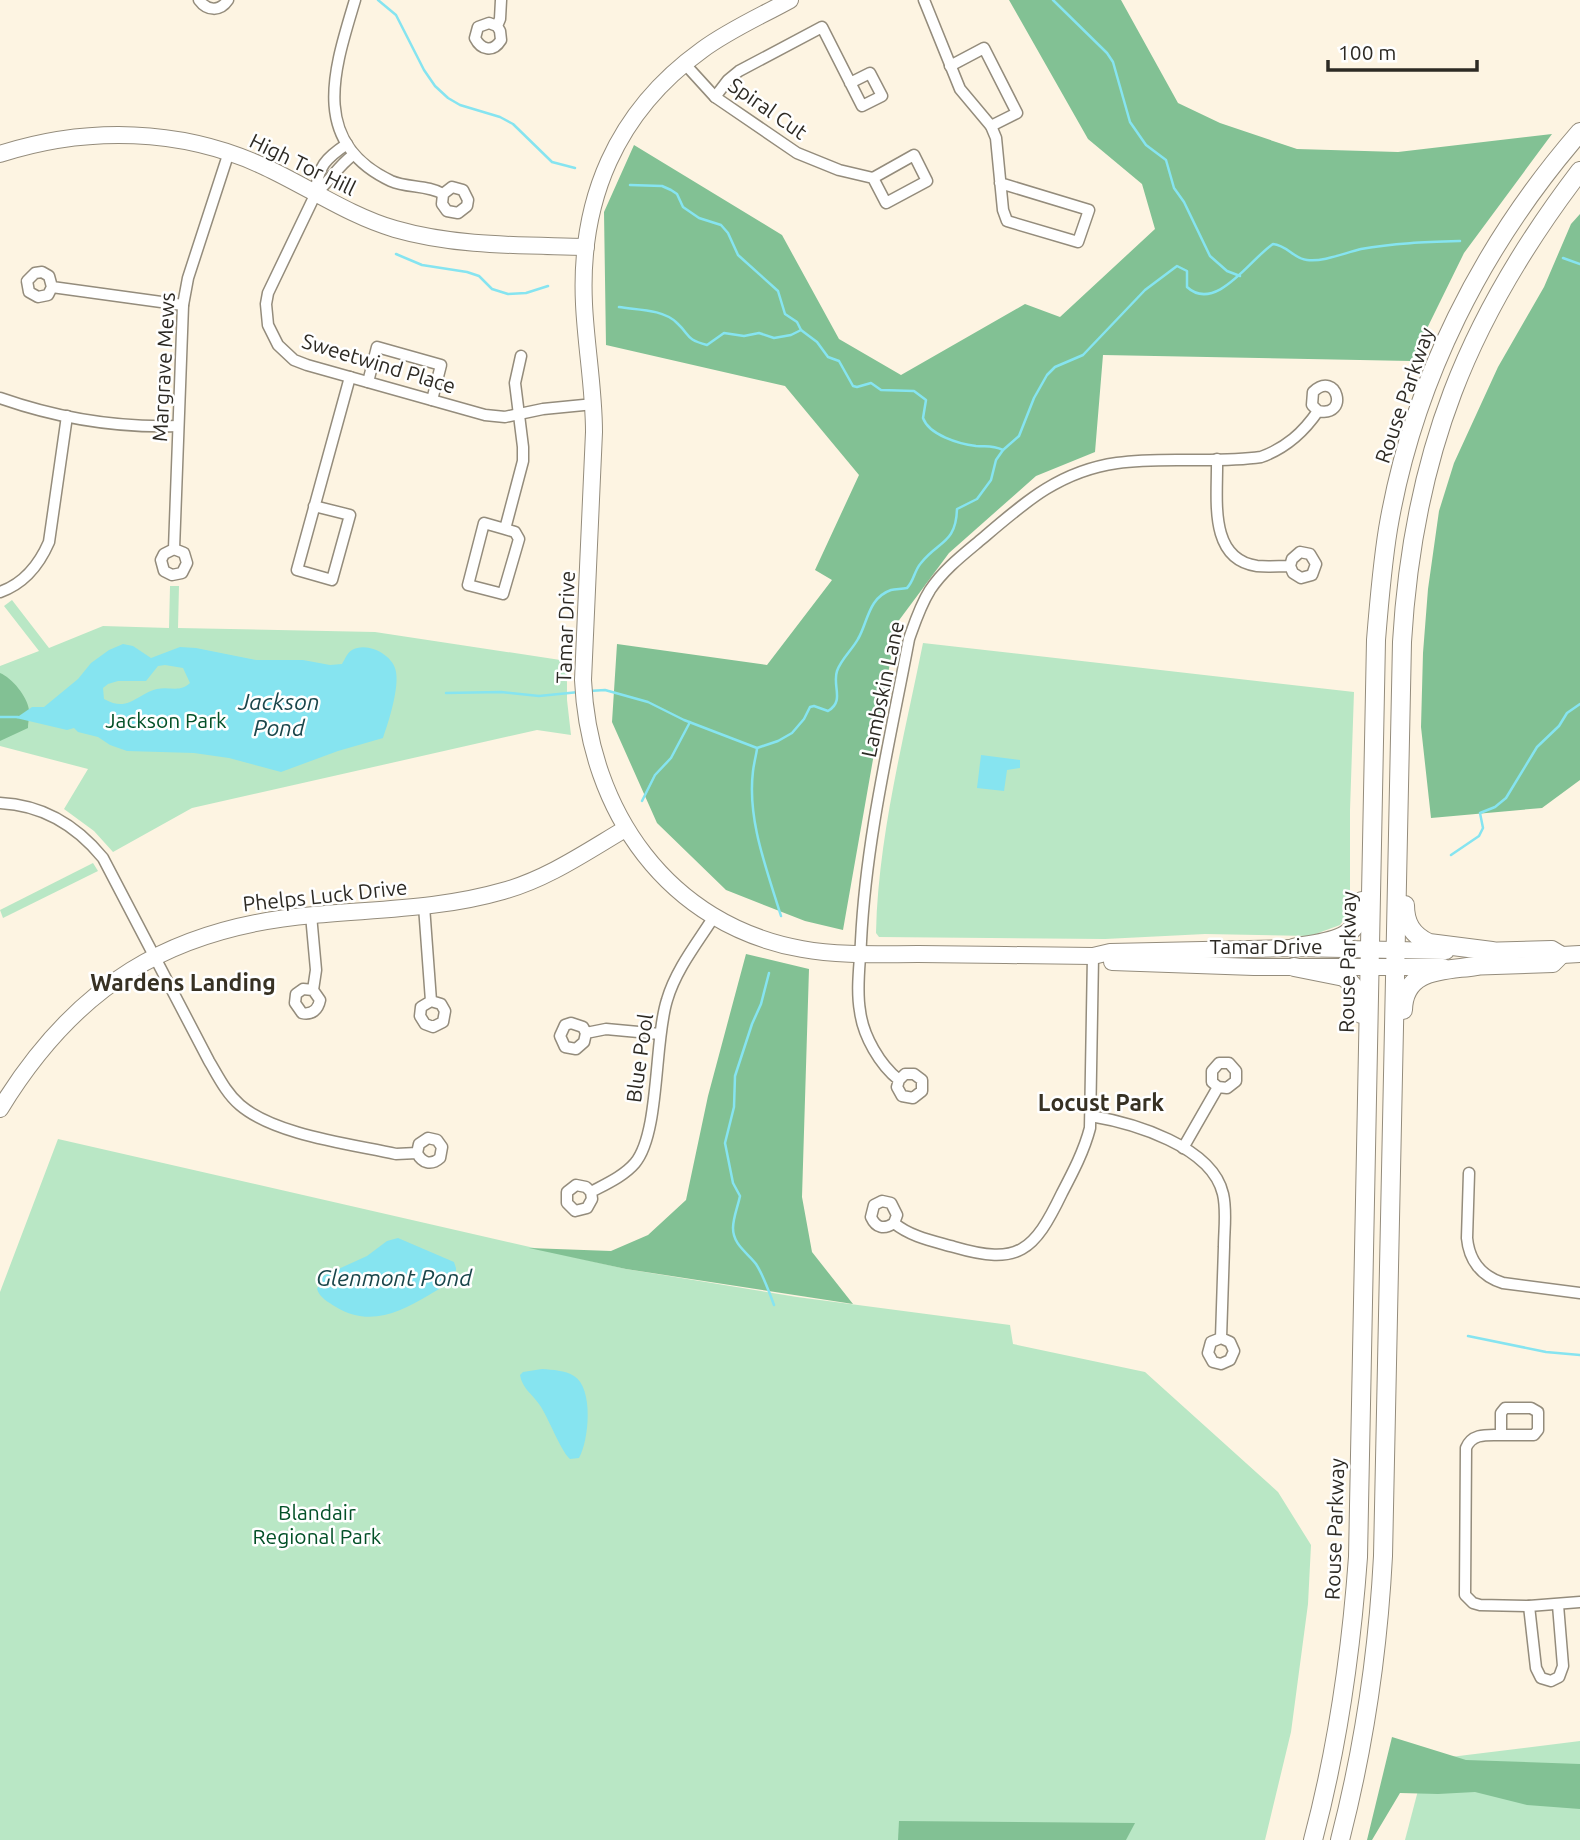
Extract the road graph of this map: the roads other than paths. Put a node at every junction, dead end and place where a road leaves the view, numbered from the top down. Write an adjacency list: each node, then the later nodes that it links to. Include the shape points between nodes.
1 (199, 0): 2 (street, via 215,9)
2 (228, 0)
3 (355, 0): 14 (street, via 334,82 335,108)
4 (501, 0): 7 (street)
5 (790, 0): 8 (street, Tamar Drive)
6 (925, 0): 9 (street)
7 (496, 26)
8 (684, 63): 11 (street, Spiral Cut); 23 (street, Tamar Drive, via 647,100 609,158 592,208)
9 (950, 66): 12 (street, via 960,89); 12 (street, via 985,48 1017,113)
10 (850, 83): 11 (street, via 822,27 739,71)
11 (715, 97): 19 (street, Spiral Cut, via 797,153 839,170)
12 (990, 126): 20 (street, via 996,138)
13 (1580, 132): 43 (main road, Rouse Parkway, via 1529,195 1481,269 1443,345 1417,414 1396,489 1380,589)
14 (346, 144): 17 (street); 21 (street, via 321,169)
15 (229, 152): 16 (street, High Tor Hill, via 164,137 102,135 43,141); 21 (street, High Tor Hill); 25 (street, Margrave Mews)
16 (0, 153)
17 (353, 155): 21 (street); 22 (street, via 391,181)
18 (1580, 171): 42 (main road, via 1504,282 1466,356 1441,424 1420,497 1405,592)
19 (873, 177): 19 (street, via 886,204 927,181 914,155)
20 (1000, 183): 20 (street, via 1089,210 1078,243 1007,221)
21 (316, 192): 23 (street, High Tor Hill, via 361,216 424,237); 27 (street, Sweetwind Place, via 268,293 268,325 278,345 294,359)
22 (443, 194)
23 (586, 247): 31 (street, Tamar Drive, via 584,304)
24 (52, 287): 25 (street)
25 (183, 305): 35 (street, Margrave Mews)
26 (521, 356): 33 (street, via 515,383)
27 (350, 377): 28 (street, Sweetwind Place); 37 (street)
28 (368, 382): 30 (street, Sweetwind Place); 30 (street, via 377,347 441,365)
29 (0, 398): 34 (street)
30 (432, 400): 33 (street, Sweetwind Place, via 495,416)
31 (594, 404): 33 (street, Sweetwind Place); 45 (street, Tamar Drive, via 584,705 597,769)
32 (1318, 411): 36 (street, Lambskin Lane, via 1300,433 1273,453)
33 (519, 414): 38 (street, via 523,461)
34 (67, 416): 35 (street, via 137,428); 41 (street, via 53,525 43,557 13,587)
35 (178, 426): 39 (street, Margrave Mews)
36 (1217, 459): 40 (street, via 1218,519 1225,545 1232,554 1257,566); 51 (street, Lambskin Lane, via 1114,463 1060,480 1028,500 952,564 931,590 915,620 906,653 867,856)
37 (314, 506): 37 (street, via 296,570 332,580 349,515)
38 (505, 529): 38 (street, via 515,531 519,538 503,594 468,585 484,523)
39 (174, 549)
40 (1290, 566)
41 (0, 592)
42 (1400, 747): 50 (main road, via 1406,920 1415,934 1429,943); 57 (main road)
43 (1374, 794): 49 (main road, via 1365,831 1358,924 1343,937); 56 (main road, Rouse Parkway)
44 (0, 803): 54 (street, via 48,813 93,845)
45 (625, 829): 46 (street, Phelps Luck Drive, via 534,880 477,898); 48 (street, Tamar Drive, via 673,885)
46 (425, 906): 47 (street, Phelps Luck Drive); 61 (street)
47 (310, 915): 54 (street, Phelps Luck Drive, via 238,925); 60 (street, via 316,970)
48 (715, 915): 51 (street, Tamar Drive, via 742,930 801,949); 63 (street, Blue Pool, via 674,982)
49 (1293, 948): 55 (street, Tamar Drive); 56 (street, Tamar Drive, via 1354,948)
50 (1492, 951): 53 (street, Tamar Drive, via 1552,949); 57 (street, Tamar Drive)
51 (860, 954): 55 (street, Tamar Drive); 64 (street, Lambskin Lane, via 862,1022 874,1050)
52 (1580, 954): 53 (street, Tamar Drive)
53 (1562, 955): 58 (street, Tamar Drive, via 1553,964)
54 (155, 956): 66 (street, Phelps Luck Drive, via 110,983 66,1020 29,1064); 70 (street, via 220,1080 239,1104 274,1126 396,1154)
55 (1093, 956): 59 (street, Tamar Drive, via 1110,962); 67 (street)
56 (1370, 960): 57 (street, Tamar Drive); 59 (street, Tamar Drive); 68 (main road, Rouse Parkway)
57 (1396, 960): 58 (street, Tamar Drive); 72 (main road)
58 (1475, 966): 72 (main road, via 1426,974 1406,992 1401,1111)
59 (1294, 967): 68 (main road, via 1344,977 1360,996 1360,1067)
60 (313, 990)
61 (431, 1001)
62 (586, 1033): 63 (street, via 606,1029)
63 (660, 1034): 73 (street, Blue Pool, via 642,1152 628,1170)
64 (899, 1080)
65 (1218, 1087): 69 (street)
66 (0, 1109)
67 (1091, 1116): 69 (street, via 1132,1124); 74 (street, via 1081,1155 1047,1225 1030,1244 1009,1254 985,1255 911,1234)
68 (1367, 1133): 81 (main road, Rouse Parkway, via 1358,1557 1337,1740)
69 (1183, 1148): 76 (street, via 1212,1171 1223,1194)
70 (417, 1153)
71 (1469, 1173): 75 (street, via 1467,1238 1475,1265 1503,1283)
72 (1391, 1178): 82 (main road, via 1379,1618 1363,1738)
73 (590, 1192)
74 (894, 1223)
75 (1580, 1293)
76 (1221, 1338)
77 (1501, 1435): 80 (street, via 1478,1436 1466,1448 1463,1589 1473,1603)
78 (1580, 1602): 79 (street)
79 (1558, 1605): 80 (street); 80 (street, via 1563,1666 1559,1677 1551,1681 1541,1678 1535,1668)
80 (1529, 1606)
81 (1314, 1840)
82 (1340, 1840)

